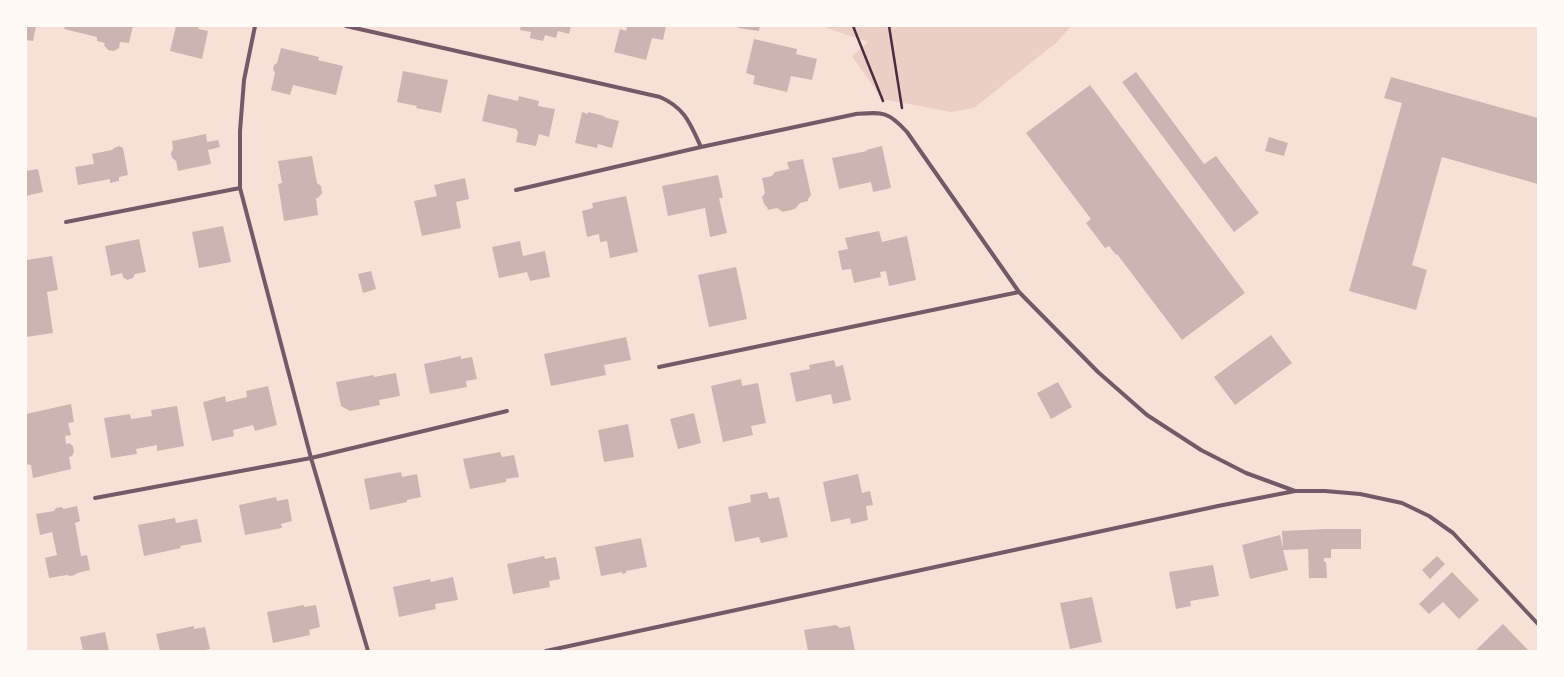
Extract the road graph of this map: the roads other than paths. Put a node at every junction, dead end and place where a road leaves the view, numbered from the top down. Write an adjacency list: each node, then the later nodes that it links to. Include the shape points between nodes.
1 (255, 26): 4 (street, via 244,80 240,131)
2 (346, 26): 3 (street, via 660,97 672,102 682,111)
3 (701, 147): 5 (street); 7 (street, via 856,114 888,114 907,132)
4 (240, 188): 6 (street); 10 (street)
5 (516, 190)
6 (66, 222)
7 (1019, 292): 8 (street); 11 (street, via 1098,372 1147,415 1214,457 1246,473)
8 (659, 367)
9 (507, 411): 10 (street)
10 (311, 458): 12 (street); 14 (street)
11 (1295, 491): 13 (street, via 1360,494 1402,503 1430,516 1453,533); 15 (street)
12 (96, 498)
13 (1538, 624)
14 (368, 651)
15 (546, 651)

